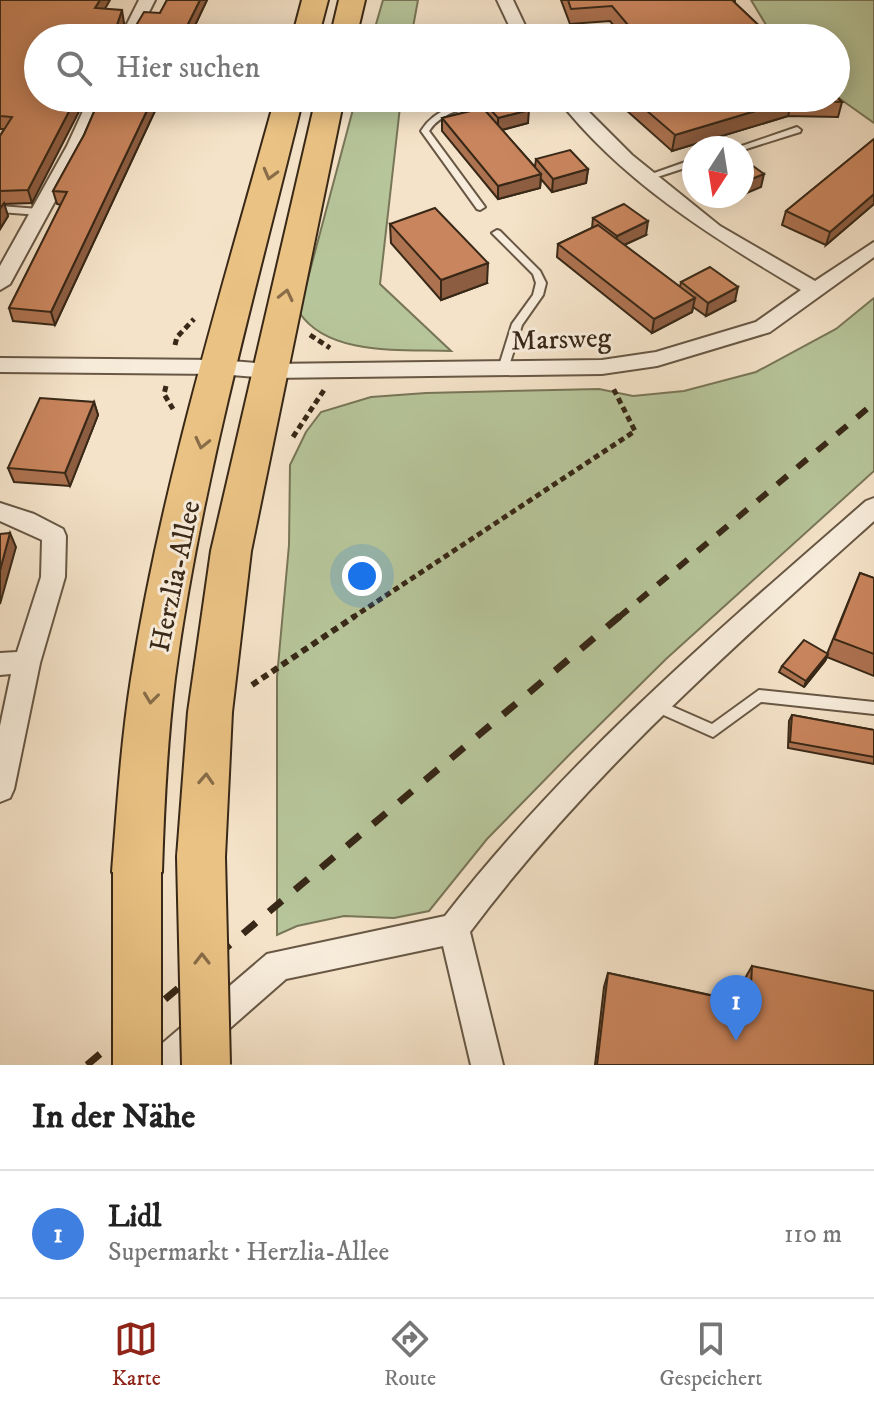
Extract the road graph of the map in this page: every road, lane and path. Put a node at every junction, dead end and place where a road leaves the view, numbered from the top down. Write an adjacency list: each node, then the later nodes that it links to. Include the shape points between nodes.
1 (147, 0): 5 (street)
2 (315, 0): 6 (main road)
3 (352, 0): 7 (main road)
4 (505, 0): 8 (street)
5 (135, 24)
6 (309, 24)
7 (346, 24)
8 (516, 24)
9 (90, 112): 20 (street)
10 (285, 112): 26 (main road, Herzlia-Allee, one-way to 26)
11 (327, 112): 29 (main road, Herzlia-Allee, one-way to 11)
12 (448, 112): 18 (lane, via 425,131)
13 (580, 112): 17 (street)
14 (797, 130): 15 (lane)
15 (754, 144)
16 (682, 166): 17 (lane)
17 (648, 177): 24 (street, via 713,230)
18 (480, 207)
19 (0, 209): 20 (lane)
20 (39, 212): 23 (street)
21 (497, 233): 28 (lane, via 541,283 517,324)
22 (874, 248): 24 (street, Marsweg)
23 (1, 282)
24 (818, 291): 27 (street, Marsweg, via 763,327 669,356)
25 (0, 365): 26 (street, Marsweg)
26 (219, 367): 29 (street, Marsweg); 39 (main road, Herzlia-Allee, one-way to 39, bridge, via 157,653 143,768)
27 (602, 367): 28 (street, Marsweg); 36 (path, via 635,431)
28 (503, 369): 29 (street, Marsweg)
29 (269, 371): 36 (main road, Herzlia-Allee, via 231,551)
30 (874, 507): 34 (street)
31 (0, 512): 32 (street, via 54,536 53,577)
32 (27, 663): 33 (street); 37 (street)
33 (0, 664)
34 (654, 705): 35 (lane, via 713,731 759,696); 38 (street, via 490,878)
35 (874, 708)
36 (210, 712): 41 (main road, Herzlia-Allee, one-way to 36, bridge, via 201,857)
37 (0, 789)
38 (454, 929): 40 (street, via 278,965); 42 (street)
39 (137, 1065)
40 (163, 1065)
41 (206, 1065)
42 (487, 1065)

